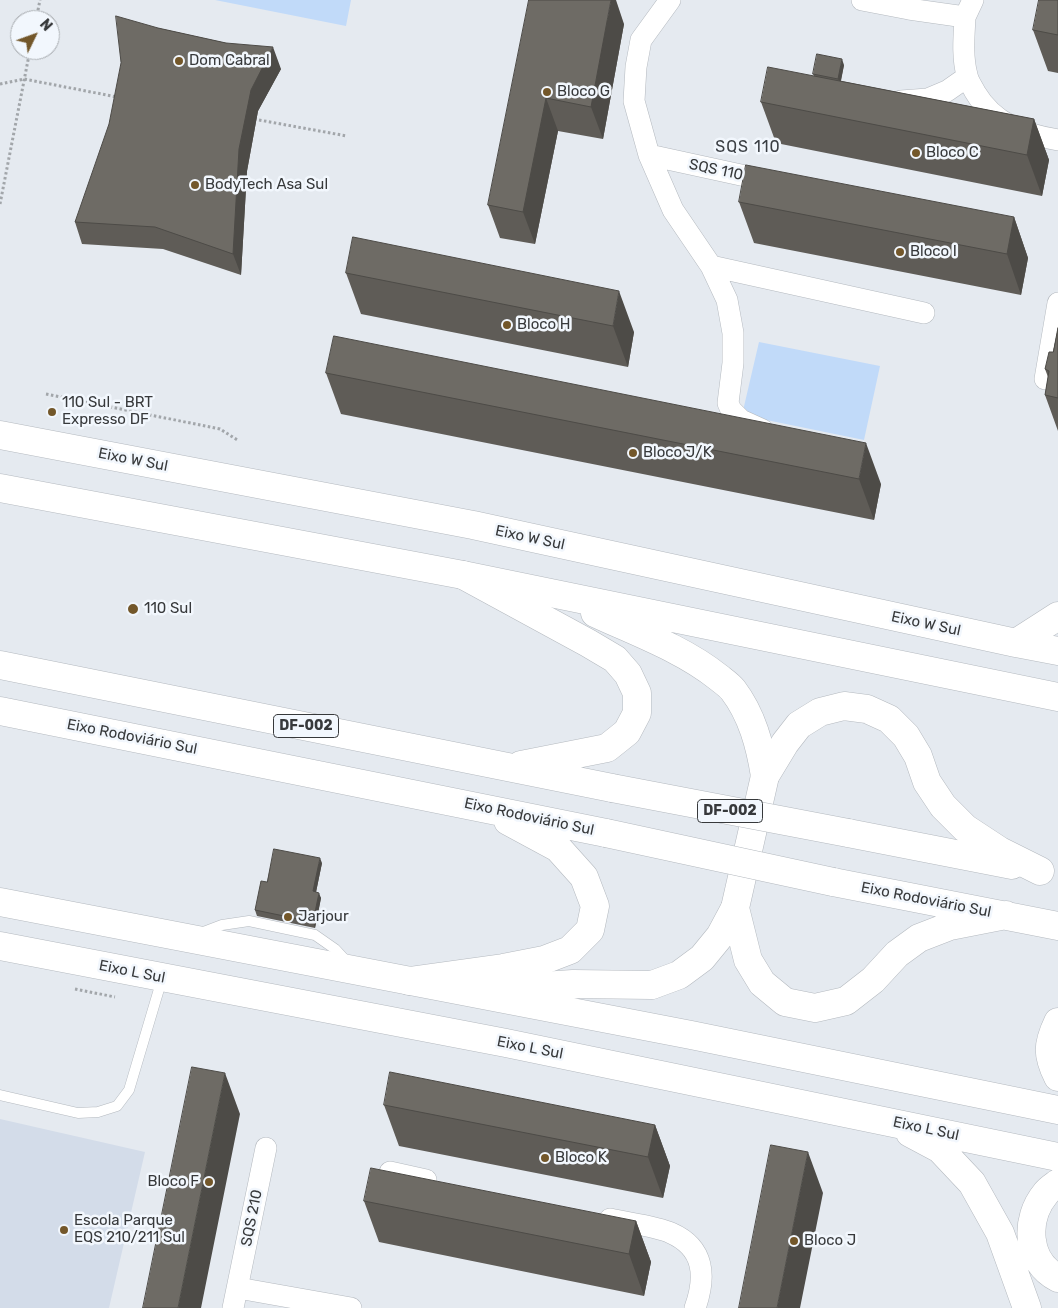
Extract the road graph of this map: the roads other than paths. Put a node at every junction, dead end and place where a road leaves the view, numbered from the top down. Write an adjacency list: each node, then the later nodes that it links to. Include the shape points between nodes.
1 (670, 0): 7 (street, via 641,40 636,67 634,101)
2 (862, 0): 3 (street, via 909,9)
3 (969, 9): 4 (street, via 963,48)
4 (967, 77): 5 (street, via 928,99); 6 (street, via 981,101 1004,123 1033,136)
5 (893, 102)
6 (1058, 140)
7 (649, 155): 8 (street, SQS 110); 9 (street, via 673,210)
8 (795, 187)
9 (711, 266): 11 (street); 14 (street, via 727,300 733,334 733,362 726,411 758,428)
10 (1058, 303): 12 (street)
11 (924, 313)
12 (1045, 379)
13 (0, 435): 19 (main road, Eixo W Sul, via 473,525)
14 (786, 435)
15 (0, 488): 16 (main road)
16 (463, 575): 17 (main road); 24 (main road, via 615,659 628,674 637,693 636,713 627,732 606,748)
17 (556, 594): 22 (main road); 25 (main road, via 668,647 732,688 756,735)
18 (1058, 616): 19 (main road)
19 (1016, 643): 20 (main road, Eixo W Sul)
20 (1058, 651)
21 (0, 665): 24 (main road, DF-002)
22 (1058, 696)
23 (0, 710): 26 (main road, Eixo Rodoviário Sul)
24 (510, 767): 27 (main road, DF-002, bridge)
25 (765, 776): 27 (main road, via 785,743 806,720 820,712 844,706 867,709 890,719 906,736 918,756 927,782 943,806 965,828 1000,851); 29 (main road)
26 (482, 808): 30 (main road, Eixo Rodoviário Sul, bridge); 34 (main road, via 558,848 584,878 595,906 590,930 570,950 544,960)
27 (1049, 872)
28 (0, 902): 34 (main road)
29 (735, 908): 30 (main road, via 748,960 762,983 785,1002 816,1008 846,1001 919,938 950,926); 35 (main road, via 720,936 702,958 679,975 652,985 573,984)
30 (1006, 915): 31 (main road, Eixo Rodoviário Sul)
31 (1058, 926)
32 (0, 946): 33 (main road, Eixo L Sul)
33 (163, 978): 38 (lane, via 130,1090 117,1106 98,1112 78,1113); 40 (main road, Eixo L Sul, via 506,1043)
34 (409, 981): 35 (main road)
35 (476, 994): 39 (main road)
36 (1058, 1022): 37 (main road, via 1050,1040 1050,1062)
37 (1058, 1077)
38 (0, 1094)
39 (1058, 1110)
40 (886, 1121): 42 (main road, Eixo L Sul); 51 (main road, via 940,1149 972,1183 1000,1233)
41 (266, 1148): 48 (street, SQS 210)
42 (1058, 1157)
43 (390, 1172): 45 (street)
44 (1058, 1183): 47 (main road, via 1046,1193 1034,1212 1030,1233 1034,1255 1050,1274)
45 (448, 1184)
46 (592, 1216): 50 (street, via 670,1232 684,1240 695,1253 702,1270 701,1291)
47 (1058, 1278)
48 (236, 1298): 49 (street, SQS 210)
49 (351, 1308)
50 (695, 1308)
51 (1027, 1308)

